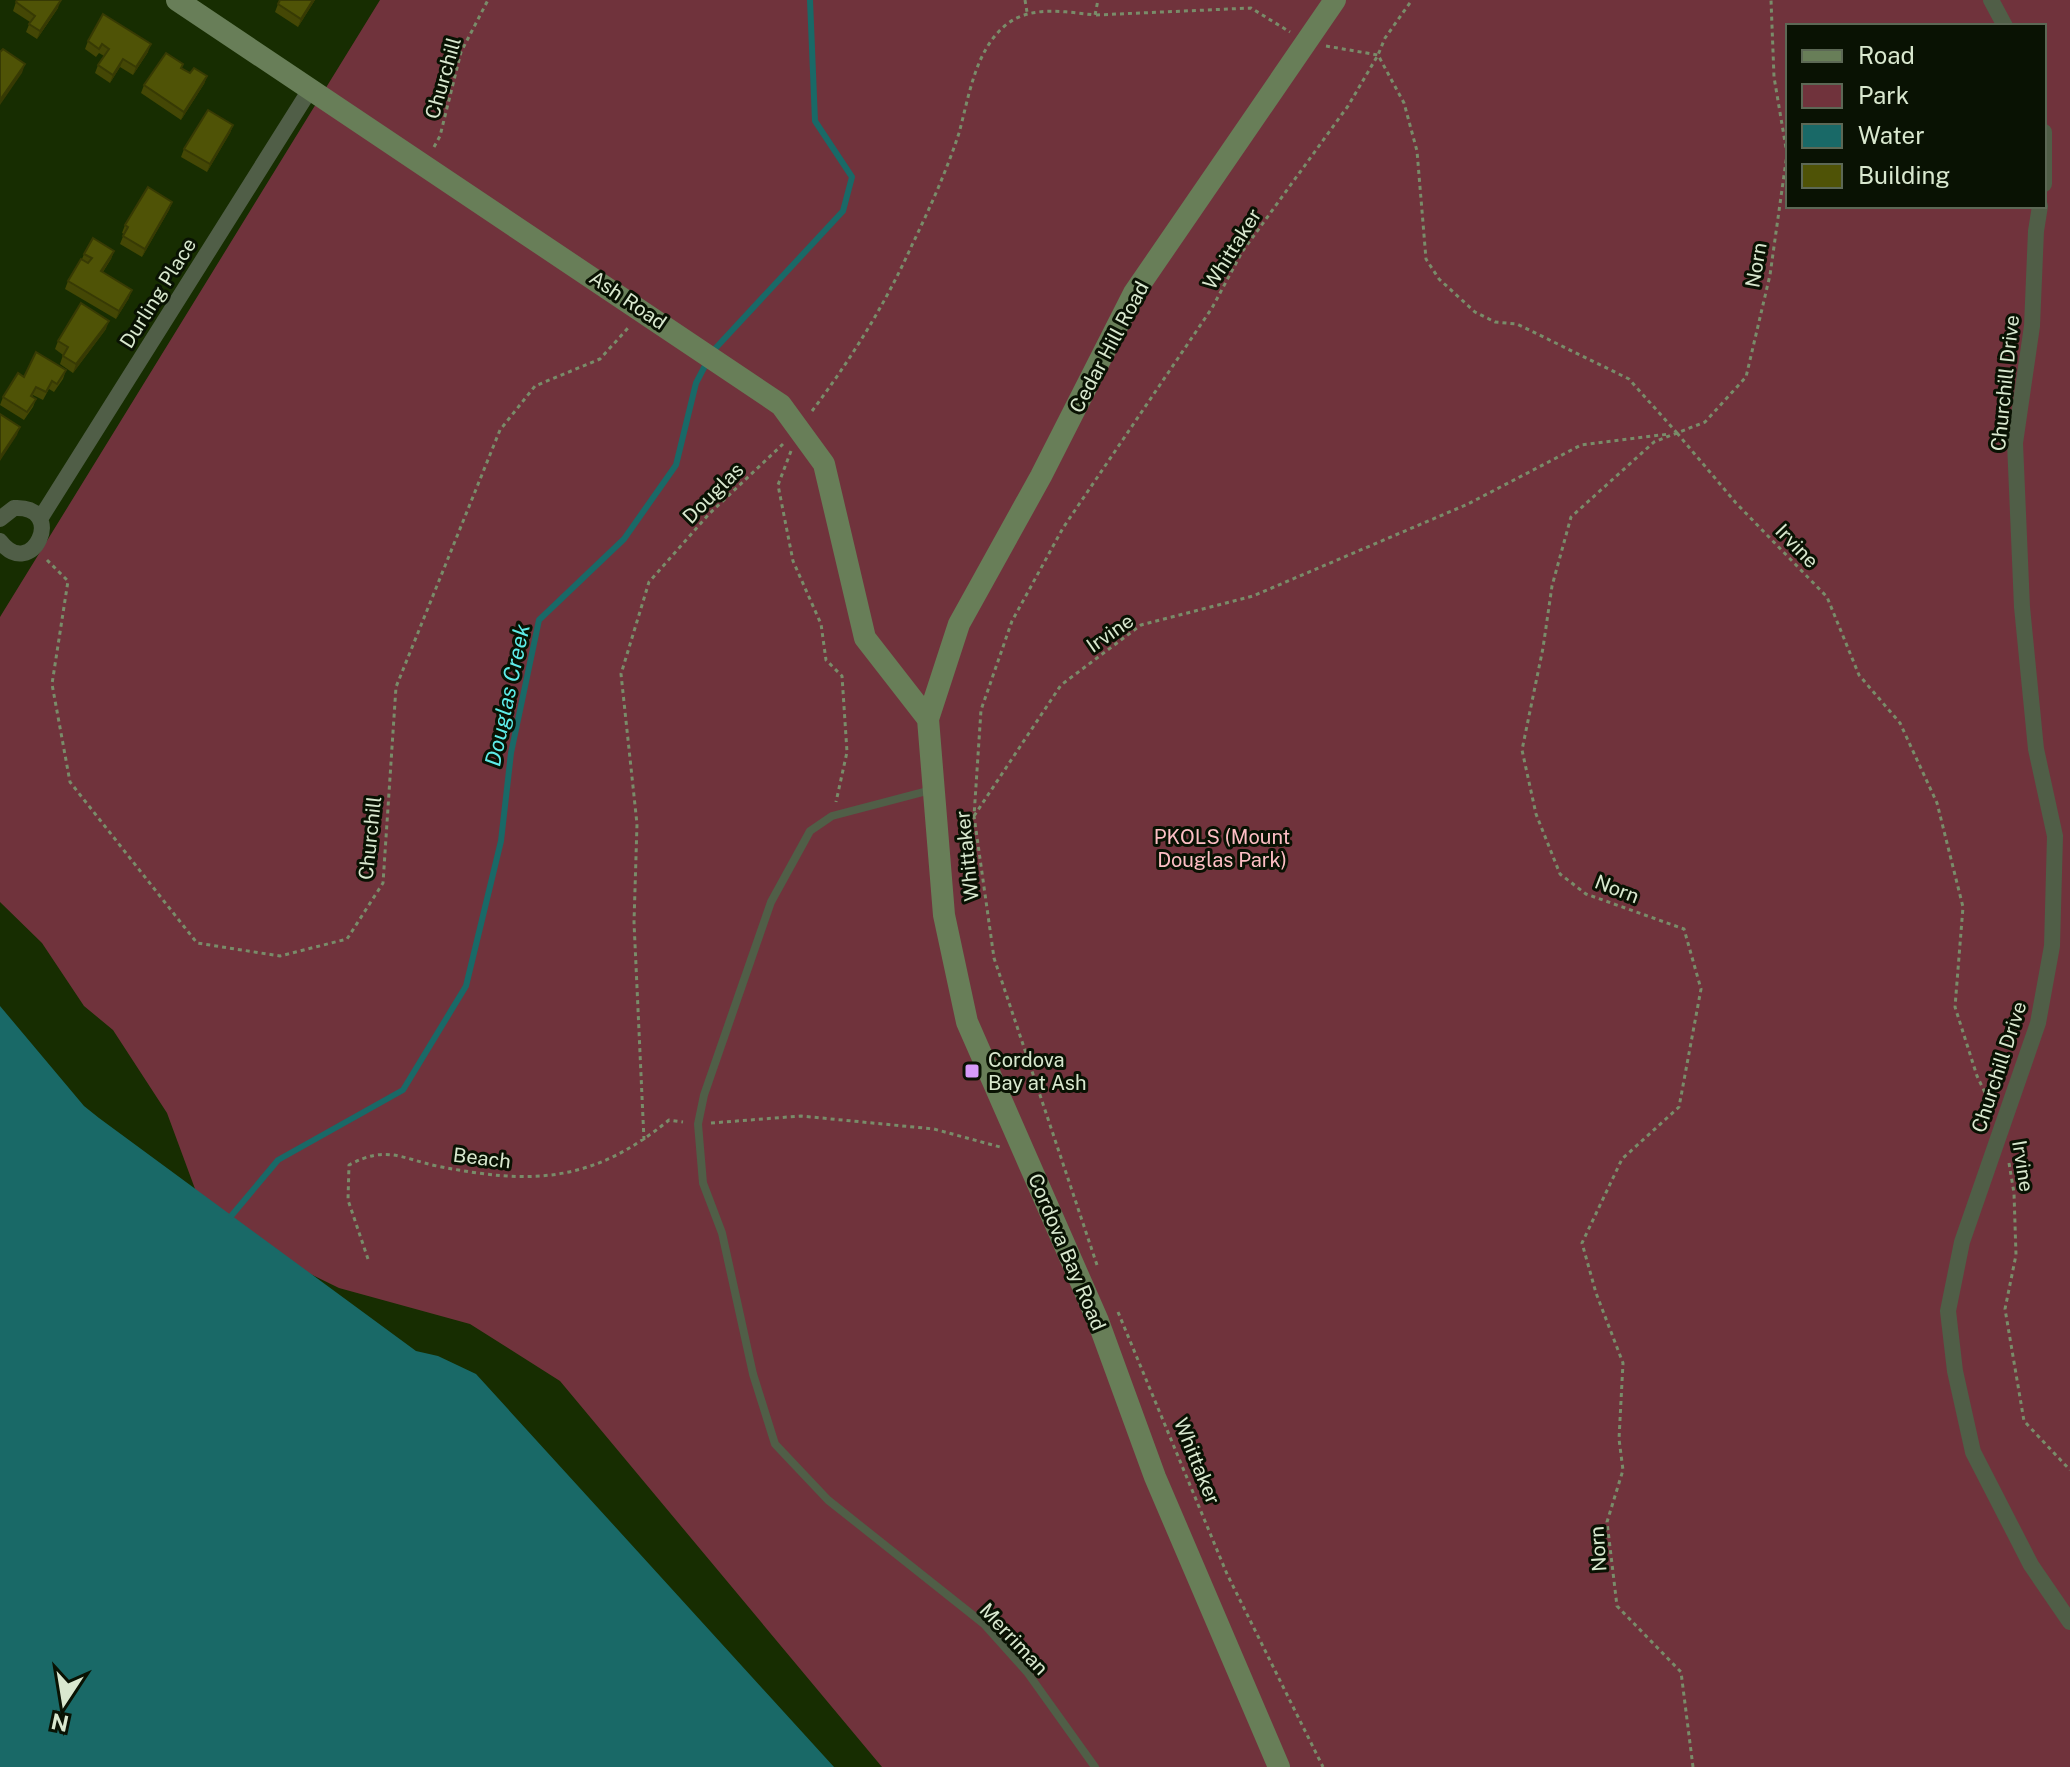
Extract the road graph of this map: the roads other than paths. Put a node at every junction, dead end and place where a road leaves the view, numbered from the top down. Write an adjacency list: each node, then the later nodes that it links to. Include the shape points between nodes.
1 (1335, 0): 10 (main road, Cedar Hill Road, via 1134,293 959,624)
2 (1991, 0): 4 (street)
3 (189, 3): 5 (main road, Ash Road)
4 (2004, 24)
5 (311, 88): 8 (street, Durling Place); 10 (main road, Ash Road, via 781,405 824,464 865,638)
6 (2040, 208): 12 (street, Churchill Drive, via 2032,326 2015,443 2022,607 2036,749 2055,836 2052,946 2038,1023 1962,1242 1948,1311 1973,1452 2031,1565)
7 (0, 519): 8 (street, via 21,508)
8 (40, 519): 9 (street, Durling Place, via 42,535 34,548 13,552)
9 (0, 541)
10 (928, 719): 11 (main road, Cordova Bay Road)
11 (931, 790): 13 (lane, Merriman, via 832,816 810,831 771,902 704,1095 698,1124 703,1183 722,1233 753,1374 775,1444 828,1500 984,1624 1027,1672); 14 (main road, Cordova Bay Road, via 944,915 967,1022 1098,1321 1155,1477)
12 (2070, 1622)
13 (1095, 1767)
14 (1279, 1767)

